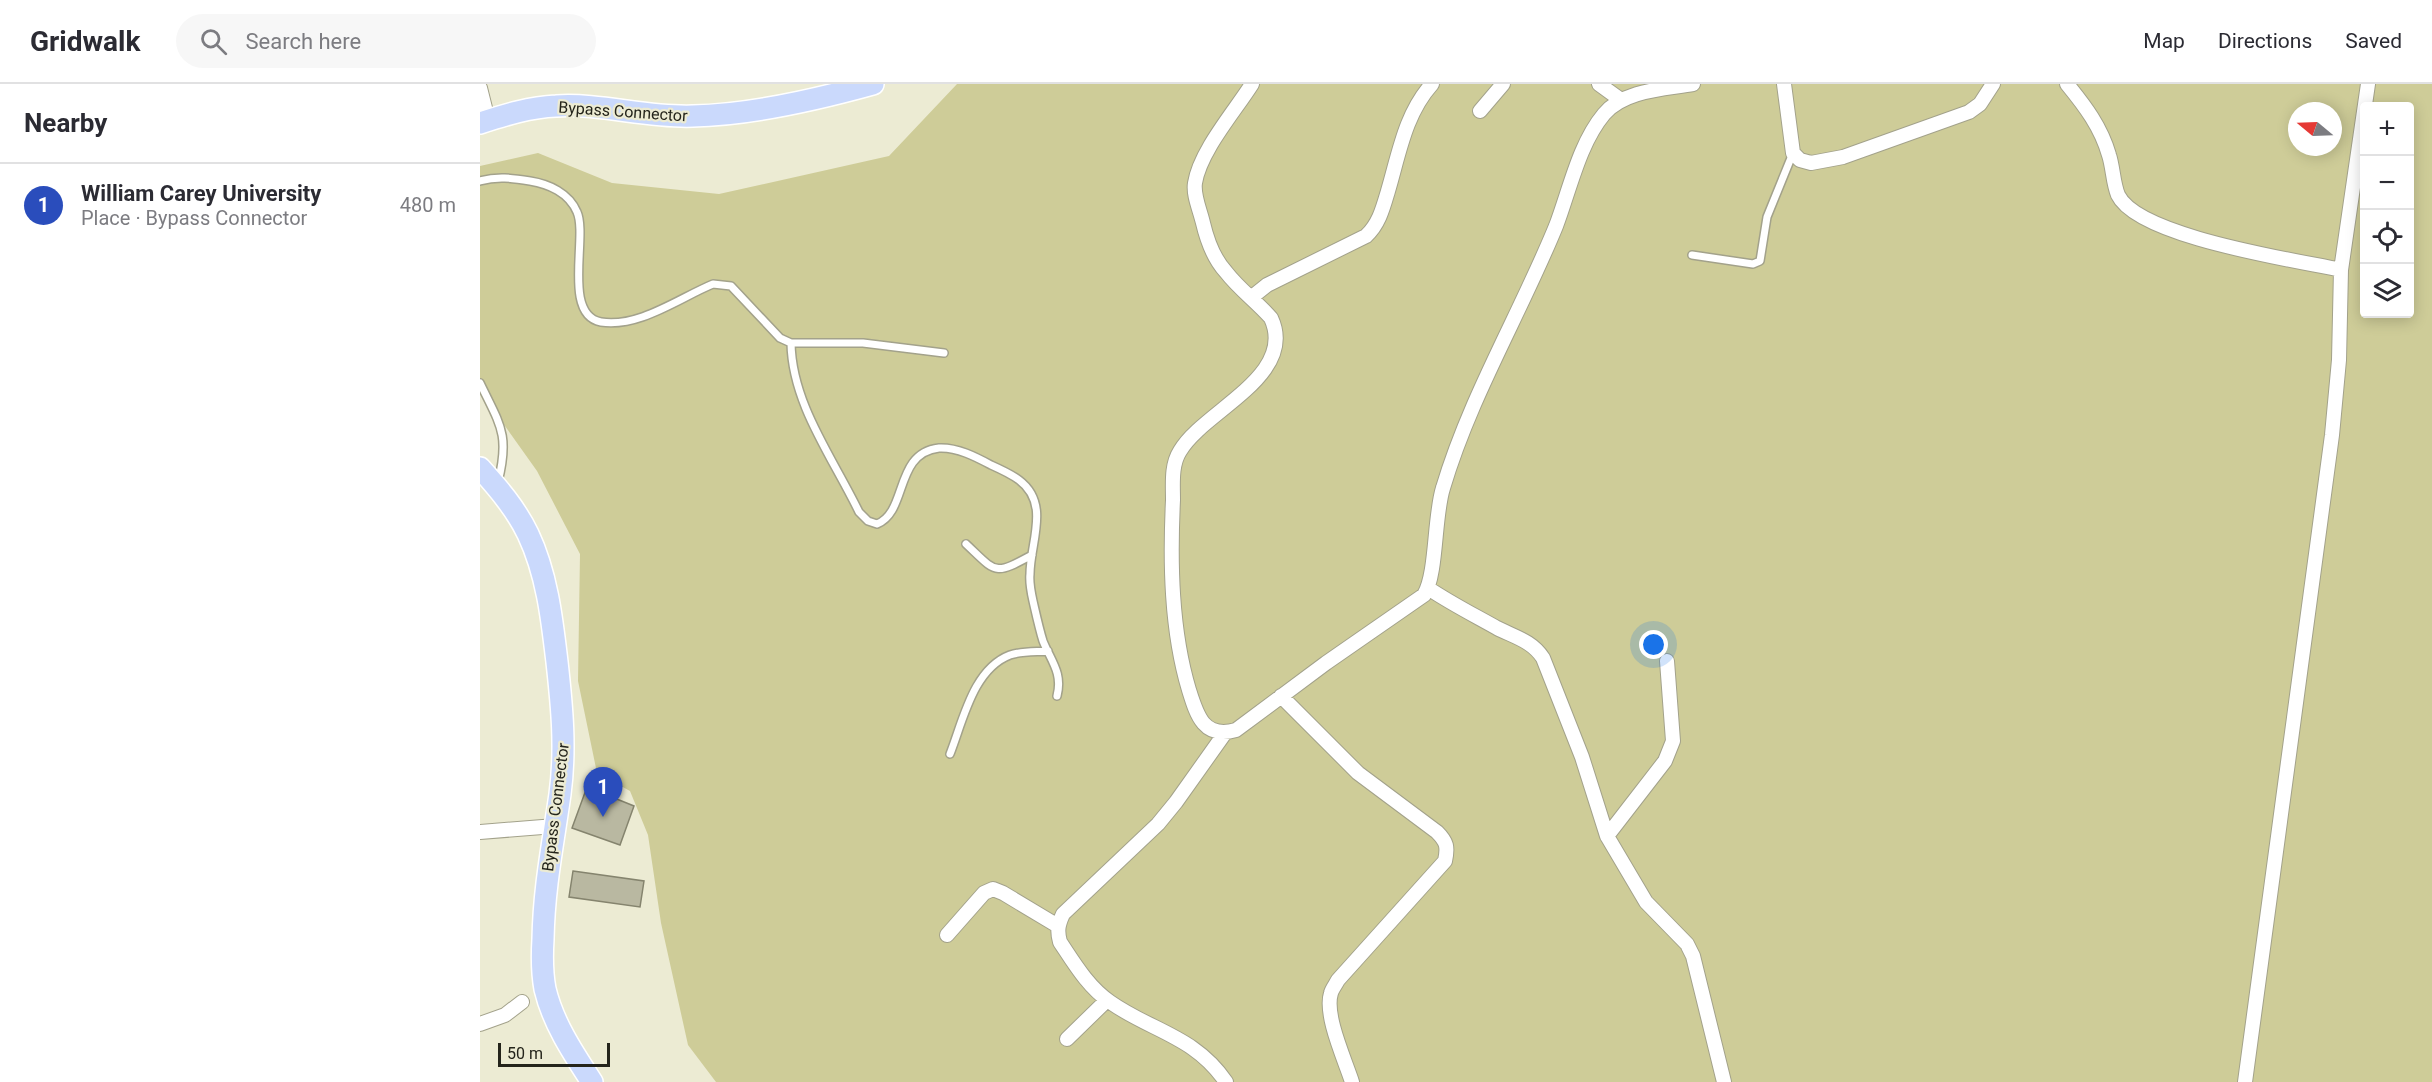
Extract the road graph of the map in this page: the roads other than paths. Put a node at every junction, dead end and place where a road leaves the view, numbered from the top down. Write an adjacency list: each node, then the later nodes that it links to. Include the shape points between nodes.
1 (873, 84): 14 (main road, Bypass Connector, via 730,113 669,116 558,105)
2 (1252, 84): 19 (street, via 1209,149 1195,184 1205,233 1215,255)
3 (1432, 84): 19 (street, via 1405,131 1373,229)
4 (1503, 84): 13 (street)
5 (1599, 84): 12 (street)
6 (1693, 84): 12 (street)
7 (1784, 84): 15 (street)
8 (1993, 84): 15 (street, via 1980,104 1969,112 1843,157 1811,163)
9 (2067, 84): 18 (street, via 2096,123 2106,143 2118,195 2133,212 2153,224 2225,245)
10 (2368, 84): 18 (street)
11 (480, 88): 14 (street)
12 (1621, 100): 27 (street, via 1604,113 1591,133 1533,278 1456,447 1442,492)
13 (1480, 111)
14 (484, 121)
15 (1793, 153): 17 (lane, via 1767,217 1760,261 1753,264)
16 (480, 181): 20 (lane, via 495,177 538,182 568,199 578,214 579,293 592,319 618,322 636,318 712,284 724,284 731,286 780,338)
17 (1692, 255)
18 (2341, 270): 47 (street, via 2332,435)
19 (1251, 297): 32 (street, via 1275,327 1276,345 1271,356 1236,400 1190,438 1174,464 1171,536 1184,672 1201,722 1211,730)
20 (791, 343): 21 (lane, via 862,343); 26 (lane, via 797,389 859,512 868,521 886,521 917,457 949,448 998,469 1028,489 1038,511)
21 (944, 353)
22 (480, 383): 24 (lane, via 502,430 505,447)
23 (480, 468): 24 (main road, Bypass Connector)
24 (497, 487): 34 (main road, Bypass Connector, via 528,534 550,606 564,723)
25 (966, 544): 26 (lane, via 998,571)
26 (1032, 555): 28 (lane, via 1030,589)
27 (1428, 588): 31 (street, via 1413,603); 36 (street, via 1537,648 1578,747)
28 (1048, 651): 30 (lane, via 1060,684); 33 (lane, via 1012,654 989,669 969,703)
29 (1667, 661): 36 (street, via 1673,741 1670,751)
30 (1057, 696)
31 (1281, 696): 32 (street, via 1236,730); 45 (street, via 1358,773 1437,832 1448,850 1445,861 1338,980 1331,993 1332,1021)
32 (1225, 733): 37 (street, via 1158,824 1063,914)
33 (950, 754)
34 (555, 826): 35 (street); 43 (main road, Bypass Connector, via 545,883 545,987 561,1029)
35 (480, 832)
36 (1607, 836): 46 (street, via 1646,902 1679,935 1693,956)
37 (1058, 926): 38 (street, via 993,889 984,893); 39 (street, via 1060,942 1087,981)
38 (948, 935)
39 (1107, 1000): 42 (street); 44 (street, via 1182,1039)
40 (522, 1002): 41 (street, via 505,1015)
41 (480, 1024)
42 (1067, 1040)
43 (592, 1082)
44 (1226, 1082)
45 (1352, 1082)
46 (1724, 1082)
47 (2245, 1082)

